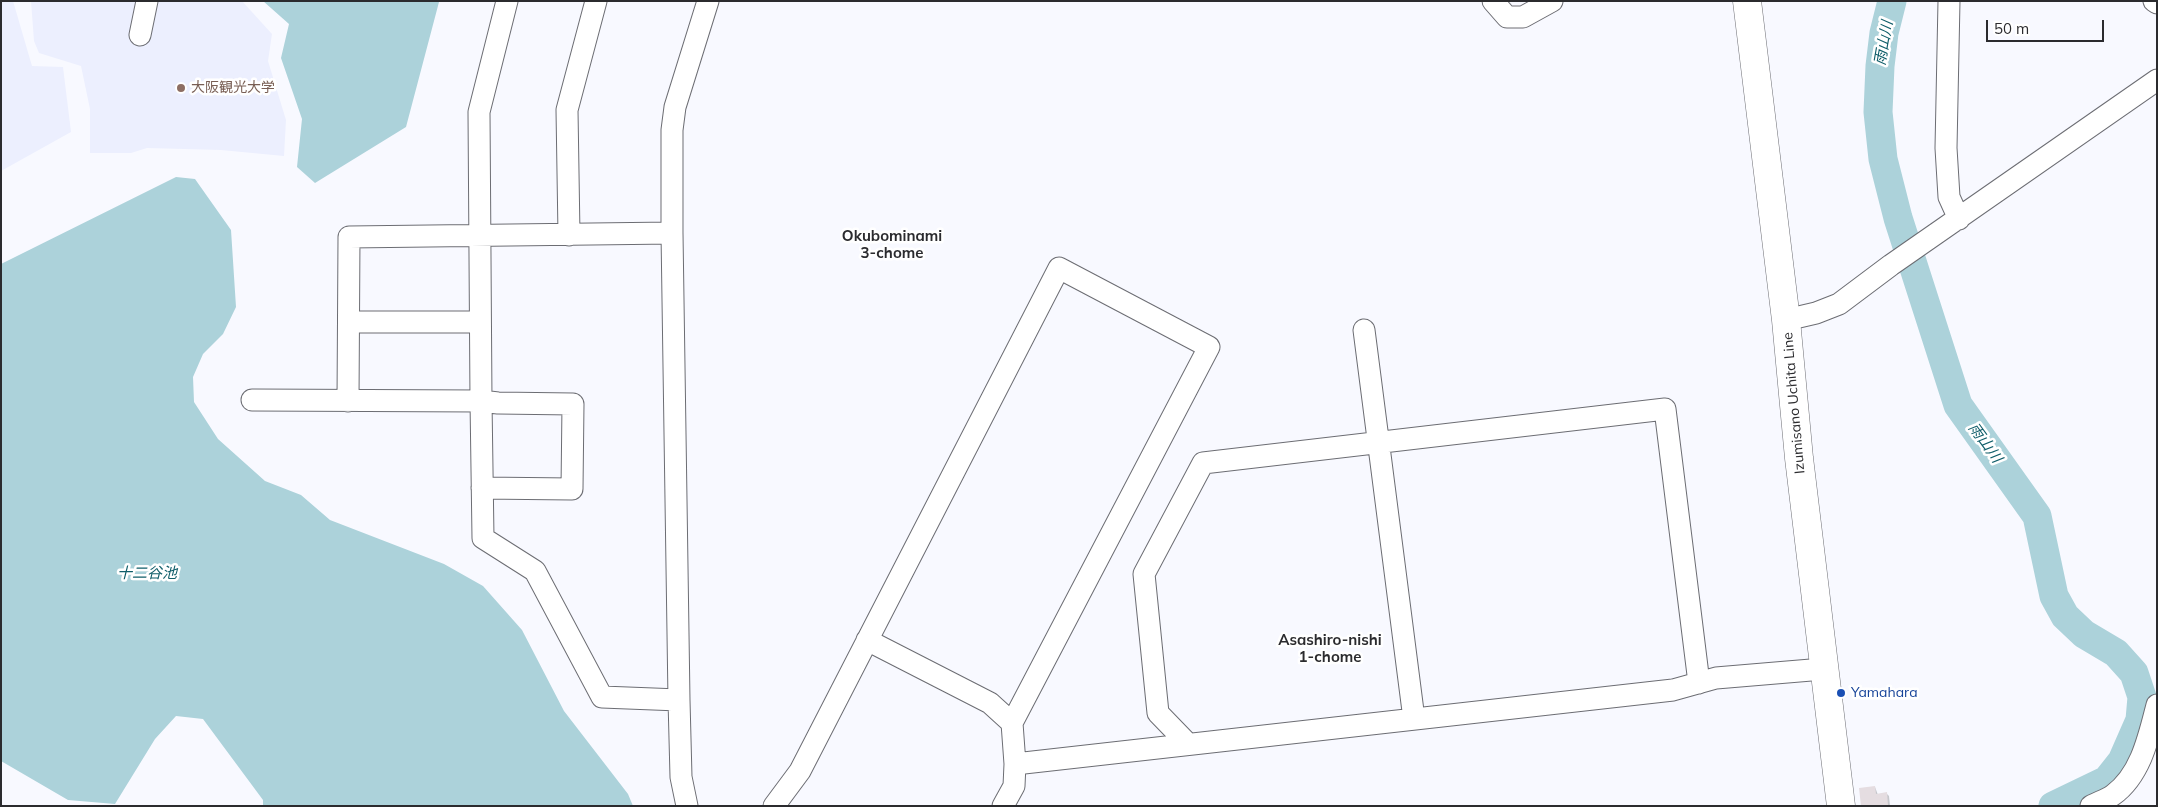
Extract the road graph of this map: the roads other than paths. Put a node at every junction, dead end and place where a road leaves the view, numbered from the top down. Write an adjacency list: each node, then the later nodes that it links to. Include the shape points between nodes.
1 (147, 1): 9 (street)
2 (507, 1): 13 (street, via 479,112)
3 (596, 1): 14 (street, via 566,110)
4 (708, 1): 12 (street, via 675,107)
5 (1492, 1): 6 (street, via 1507,17 1523,17)
6 (1552, 1)
7 (1747, 1): 15 (main road, Izumisano Uchita Line)
8 (1949, 1): 11 (street, via 1948,197)
9 (140, 35)
10 (2156, 82): 11 (street)
11 (1959, 220): 15 (street, via 1839,304 1816,314)
12 (672, 233): 14 (street); 27 (street)
13 (479, 235): 14 (street); 16 (street, via 349,237); 17 (street)
14 (569, 235)
15 (1786, 320): 25 (main road, Izumisano Uchita Line, via 1798,458)
16 (348, 322): 17 (street); 20 (street)
17 (480, 322): 21 (street)
18 (1364, 330): 22 (street)
19 (252, 400): 20 (street)
20 (348, 401): 21 (street)
21 (480, 401): 23 (street); 23 (street, via 573,404 572,489)
22 (1379, 441): 26 (street, via 1665,409); 29 (street); 31 (street, via 1203,463 1144,574 1158,713)
23 (482, 488): 27 (street, via 483,538 536,571 602,698)
24 (867, 640): 30 (street, via 990,703); 30 (street, via 1059,268 1209,346); 34 (street, via 800,771)
25 (1823, 669): 26 (street, via 1716,678); 36 (main road, Izumisano Uchita Line)
26 (1699, 683): 29 (street, via 1673,690)
27 (679, 700): 33 (street, via 681,777)
28 (2157, 705): 37 (street, via 2146,748 2131,776 2113,795)
29 (1414, 718): 31 (street)
30 (1012, 723): 32 (street)
31 (1188, 744): 32 (street)
32 (1015, 764): 35 (street, via 1014,786)
33 (687, 806)
34 (774, 806)
35 (1003, 806)
36 (1841, 806)
37 (2091, 806)

